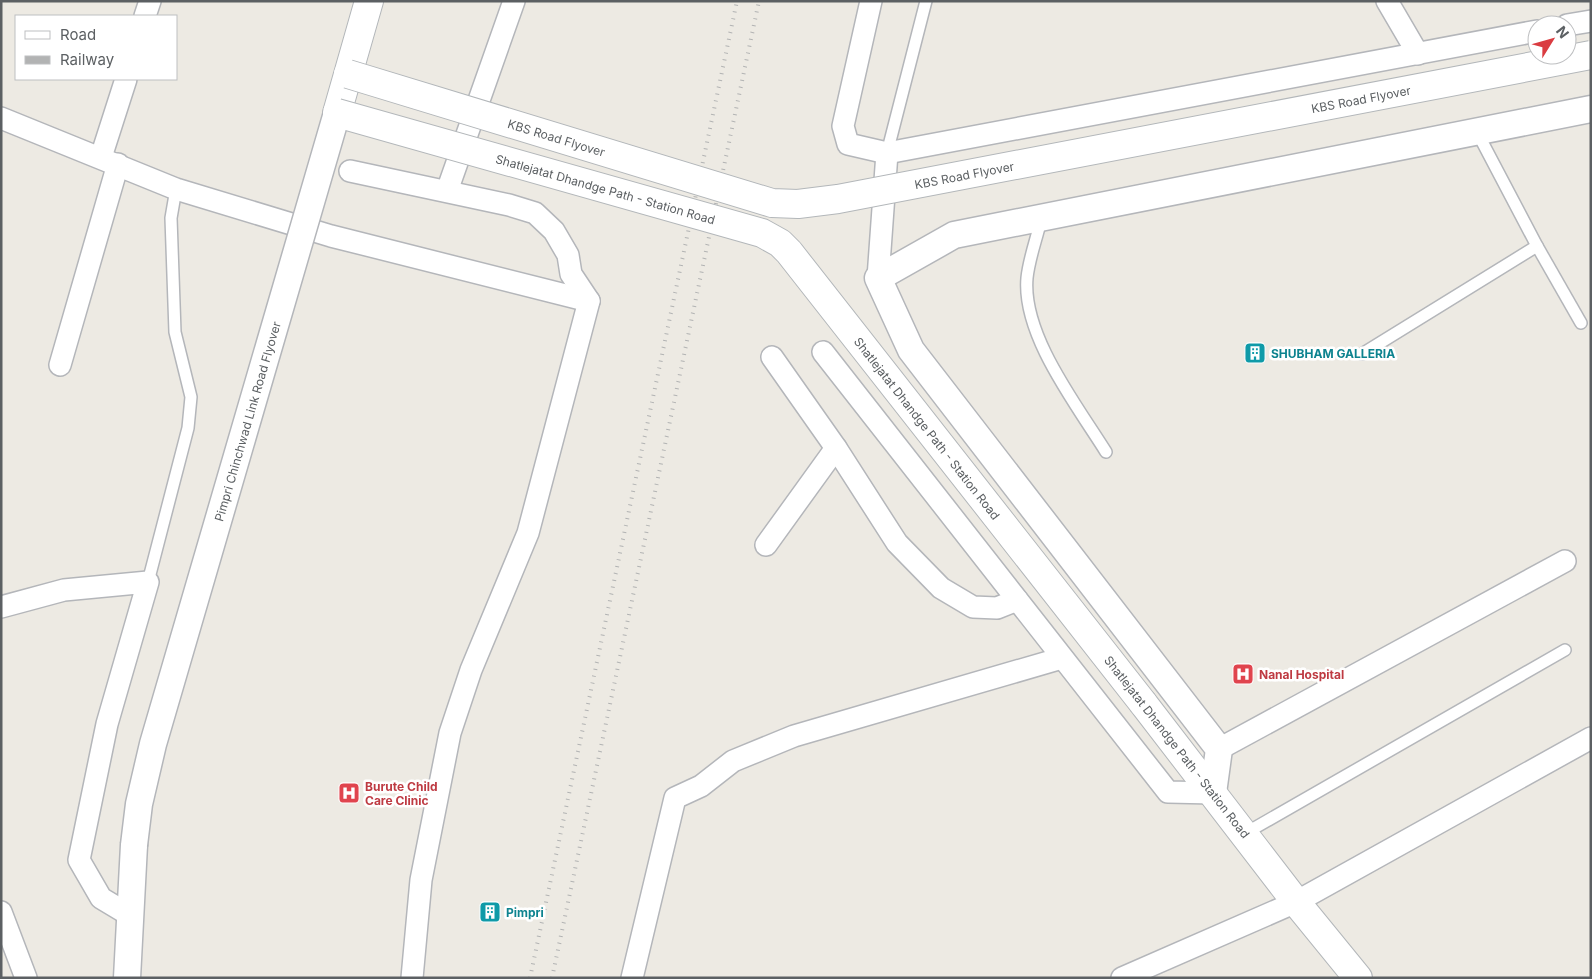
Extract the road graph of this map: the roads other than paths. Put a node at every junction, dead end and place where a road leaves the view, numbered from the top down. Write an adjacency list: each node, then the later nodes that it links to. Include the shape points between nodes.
1 (150, 1): 7 (street)
2 (369, 1): 13 (main road, Pimpri Chinchwad Link Road Flyover)
3 (514, 1): 23 (street)
4 (872, 1): 19 (street, via 843,126 848,144)
5 (926, 1): 19 (lane)
6 (1387, 1): 11 (street)
7 (145, 15)
8 (1591, 21): 9 (street)
9 (1577, 24)
10 (1527, 33): 11 (street)
11 (1418, 54): 19 (street)
12 (1591, 55): 13 (main road, KBS Road Flyover, bridge, via 798,204 772,203)
13 (348, 74): 16 (main road, Pimpri Chinchwad Link Road Flyover)
14 (126, 80): 20 (street)
15 (1591, 110): 18 (street)
16 (337, 113): 44 (main road, Shatlejatat Dhandge Path - Station Road, bridge, via 762,233 780,243); 48 (street, Pimpri Chinchwad Link Road Flyover, bridge, via 158,726 139,804)
17 (1, 118): 20 (street)
18 (1477, 132): 24 (street); 25 (lane)
19 (887, 154): 26 (street)
20 (110, 161): 22 (street); 32 (street)
21 (350, 171): 23 (street)
22 (176, 189): 27 (street, via 331,236); 37 (lane, via 171,218 175,332 191,397 188,428)
23 (447, 192): 27 (street, via 535,214 554,231 568,255 571,274)
24 (1041, 219): 26 (street, via 954,235); 34 (lane, via 1028,278 1029,311 1038,340)
25 (1537, 246): 28 (lane); 30 (lane)
26 (878, 278): 43 (street, via 911,350)
27 (589, 301): 51 (street, via 528,533 471,670 450,733 421,880)
28 (1581, 323)
29 (823, 352): 38 (street)
30 (1362, 354)
31 (772, 357): 33 (street)
32 (60, 365)
33 (836, 448): 35 (street); 38 (street, via 898,542 942,588 973,606 997,608)
34 (1106, 452)
35 (766, 545)
36 (1565, 561): 43 (street)
37 (148, 582): 39 (street, via 64,590); 48 (street, via 107,724 79,860 102,898)
38 (1017, 600): 41 (street)
39 (1, 607)
40 (1565, 650): 45 (lane)
41 (1062, 658): 44 (street, via 1168,792); 52 (street, via 794,736 732,761 701,786 675,798)
42 (1591, 738): 46 (street)
43 (1219, 749): 44 (street)
44 (1213, 793): 45 (main road, Shatlejatat Dhandge Path - Station Road)
45 (1244, 834): 46 (main road, Shatlejatat Dhandge Path - Station Road)
46 (1296, 902): 53 (street); 54 (main road, Shatlejatat Dhandge Path - Station Road)
47 (1, 912): 49 (street)
48 (131, 916): 50 (street, Pimpri Chinchwad Link Road Flyover)
49 (26, 978)
50 (127, 978)
51 (412, 978)
52 (632, 978)
53 (1122, 978)
54 (1358, 978)

